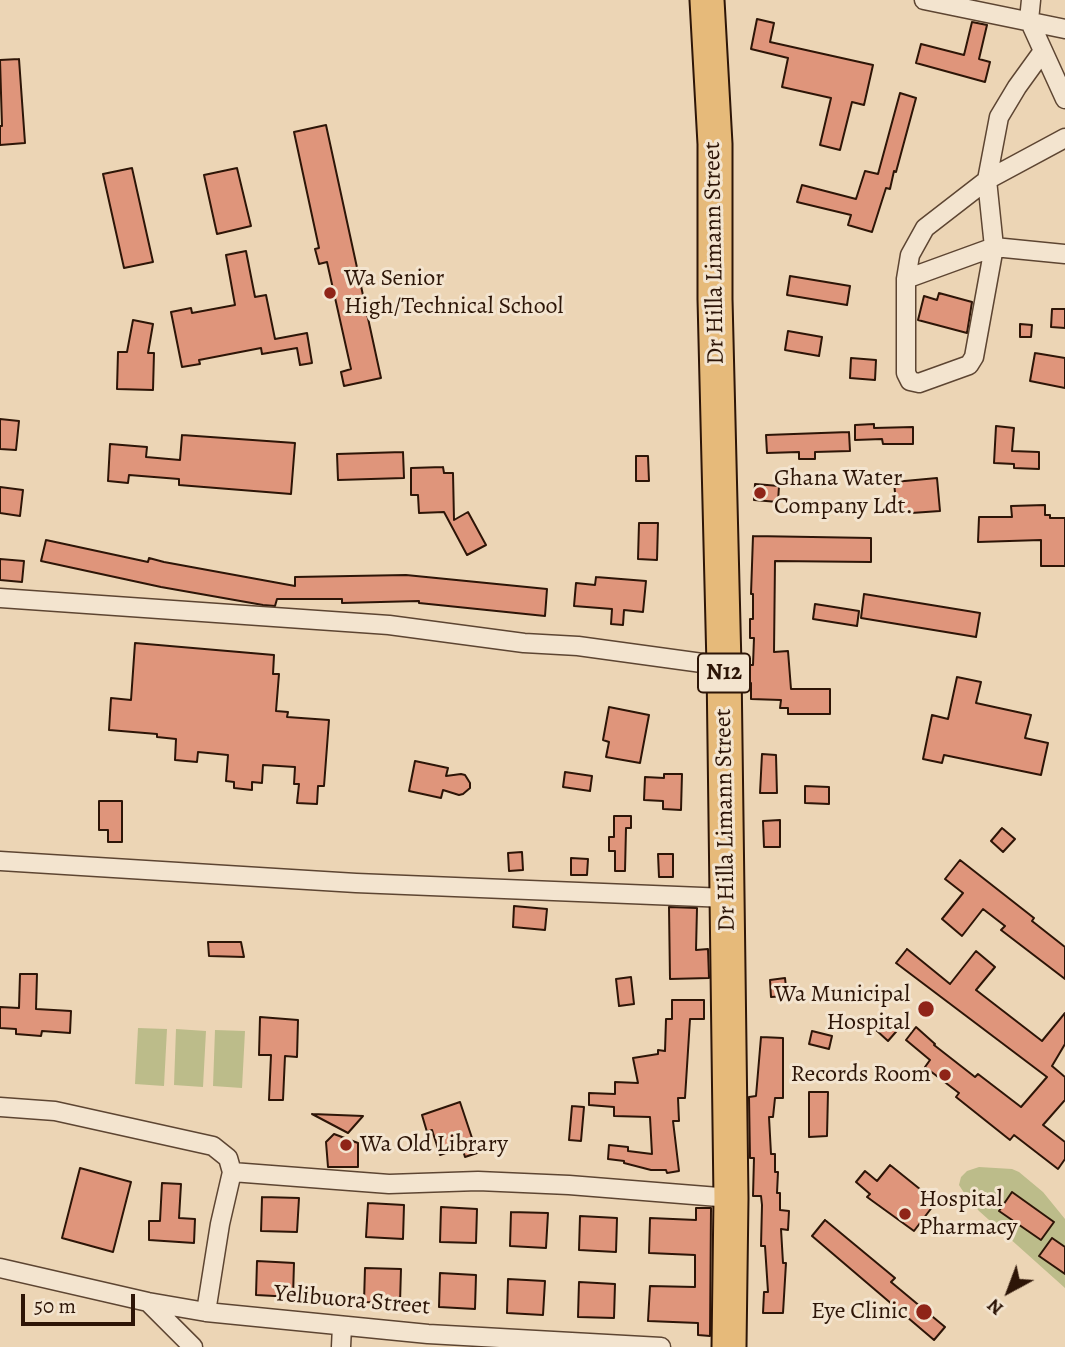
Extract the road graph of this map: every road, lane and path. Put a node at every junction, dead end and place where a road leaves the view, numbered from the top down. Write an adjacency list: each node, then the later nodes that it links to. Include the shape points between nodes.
1 (707, 0): 14 (highway, Dr Hilla Limann Street / N12, via 715,144)
2 (924, 0): 4 (street)
3 (1031, 0): 4 (street)
4 (1029, 20): 5 (street); 6 (street)
5 (1065, 29)
6 (1043, 51): 7 (street); 9 (street, via 999,117)
7 (1065, 99)
8 (1065, 138): 9 (street)
9 (987, 180): 10 (street); 12 (street, via 925,228 910,255)
10 (994, 247): 11 (street); 12 (street); 12 (street, via 974,357 969,365 919,383 910,381 906,373)
11 (1065, 254)
12 (906, 279)
13 (0, 598): 14 (street, via 389,625)
14 (724, 666): 16 (highway, Dr Hilla Limann Street / N12)
15 (0, 861): 16 (street, via 369,884)
16 (727, 898): 19 (highway, Dr Hilla Limann Street / N12)
17 (0, 1107): 18 (street, via 55,1111 213,1146 228,1158)
18 (232, 1172): 19 (street, via 389,1184 569,1185); 22 (street)
19 (731, 1198): 27 (highway, Dr Hilla Limann Street / N12)
20 (0, 1268): 21 (street, Yelibuora Street)
21 (148, 1302): 22 (street, Yelibuora Street); 24 (street)
22 (206, 1312): 23 (street, Yelibuora Street)
23 (342, 1326): 25 (street); 26 (street, Yelibuora Street)
24 (193, 1347)
25 (341, 1347)
26 (661, 1347)
27 (729, 1347)

